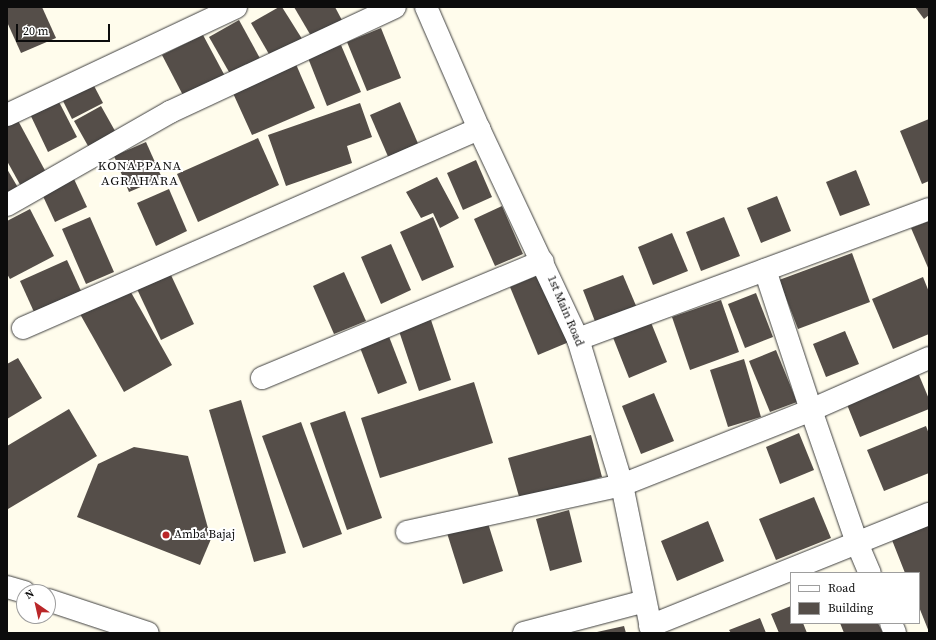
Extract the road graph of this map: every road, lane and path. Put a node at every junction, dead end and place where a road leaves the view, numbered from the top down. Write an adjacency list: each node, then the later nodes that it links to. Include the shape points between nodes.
1 (236, 7): 4 (street)
2 (395, 7): 6 (street, via 170,112)
3 (426, 7): 5 (street, 1st Main Road)
4 (7, 115)
5 (479, 128): 8 (street, 1st Main Road); 10 (street)
6 (7, 205)
7 (929, 209): 9 (street)
8 (543, 261): 11 (street, 1st Main Road); 13 (street)
9 (765, 270): 11 (street); 14 (street)
10 (23, 328)
11 (578, 339): 15 (street, 1st Main Road)
12 (929, 358): 14 (street)
13 (262, 378)
14 (811, 410): 15 (street); 18 (street)
15 (622, 485): 17 (street); 20 (street, 1st Main Road)
16 (929, 514): 18 (street)
17 (407, 532)
18 (857, 543): 19 (street); 22 (street)
19 (870, 572)
20 (645, 601): 22 (street, 1st Main Road); 24 (street)
21 (56, 603): 23 (street)
22 (651, 630)
23 (148, 633)
24 (524, 633)

